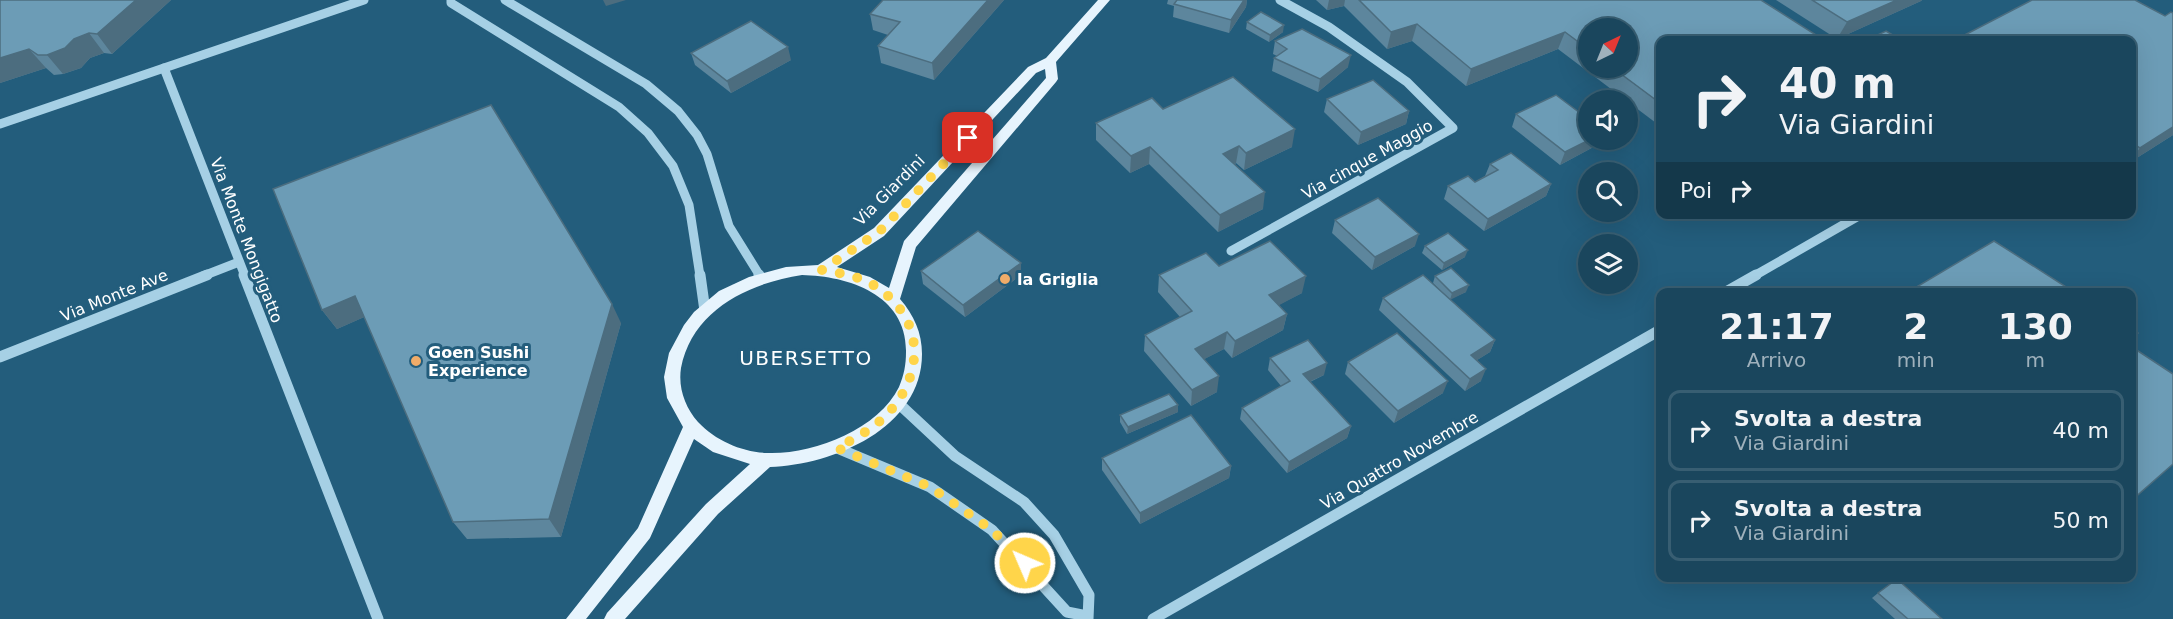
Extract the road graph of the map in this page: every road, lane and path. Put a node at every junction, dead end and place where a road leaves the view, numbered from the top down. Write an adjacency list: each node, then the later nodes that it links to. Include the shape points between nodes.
1 (364, 0): 7 (street)
2 (451, 0): 16 (street, via 619,106 648,132 673,166 689,205)
3 (505, 0): 13 (street, via 646,84 678,111 707,154 729,226)
4 (1104, 0): 6 (main road, Via Giardini)
5 (1280, 0): 10 (street, Via cinque Maggio, via 1329,27 1407,82 1453,128)
6 (1050, 61): 12 (main road, Via Giardini, via 1032,70 879,232); 15 (main road, via 1052,80 909,245)
7 (164, 68): 8 (street); 11 (street, Via Monte Mongigatto)
8 (0, 124)
9 (1853, 219): 14 (street)
10 (1231, 251)
11 (239, 262): 18 (street, Via Monte Ave); 24 (street, Via Monte Mongigatto)
12 (822, 270): 13 (main road, Via Giardini); 15 (main road, Via Giardini, via 849,275)
13 (761, 278): 16 (main road, Via Giardini, via 731,292)
14 (1733, 288)
15 (893, 299): 19 (main road, Via Giardini, via 912,329 915,347 908,384)
16 (705, 311): 20 (main road, Via Giardini, via 678,349 673,370 672,391)
17 (1656, 332): 27 (street, Via Quattro Novembre)
18 (0, 357)
19 (897, 402): 21 (main road, Via Giardini, via 874,425); 23 (street, via 955,456 1024,502 1039,519 1089,595)
20 (691, 428): 22 (main road, Via Giardini, via 711,445 736,455); 25 (main road, via 644,534)
21 (837, 448): 22 (main road, Via Giardini, via 802,458); 23 (street, via 930,487 992,530 1067,612)
22 (766, 460): 26 (main road, via 712,509)
23 (1087, 618)
24 (378, 619)
25 (574, 619)
26 (613, 619)
27 (1153, 619)

